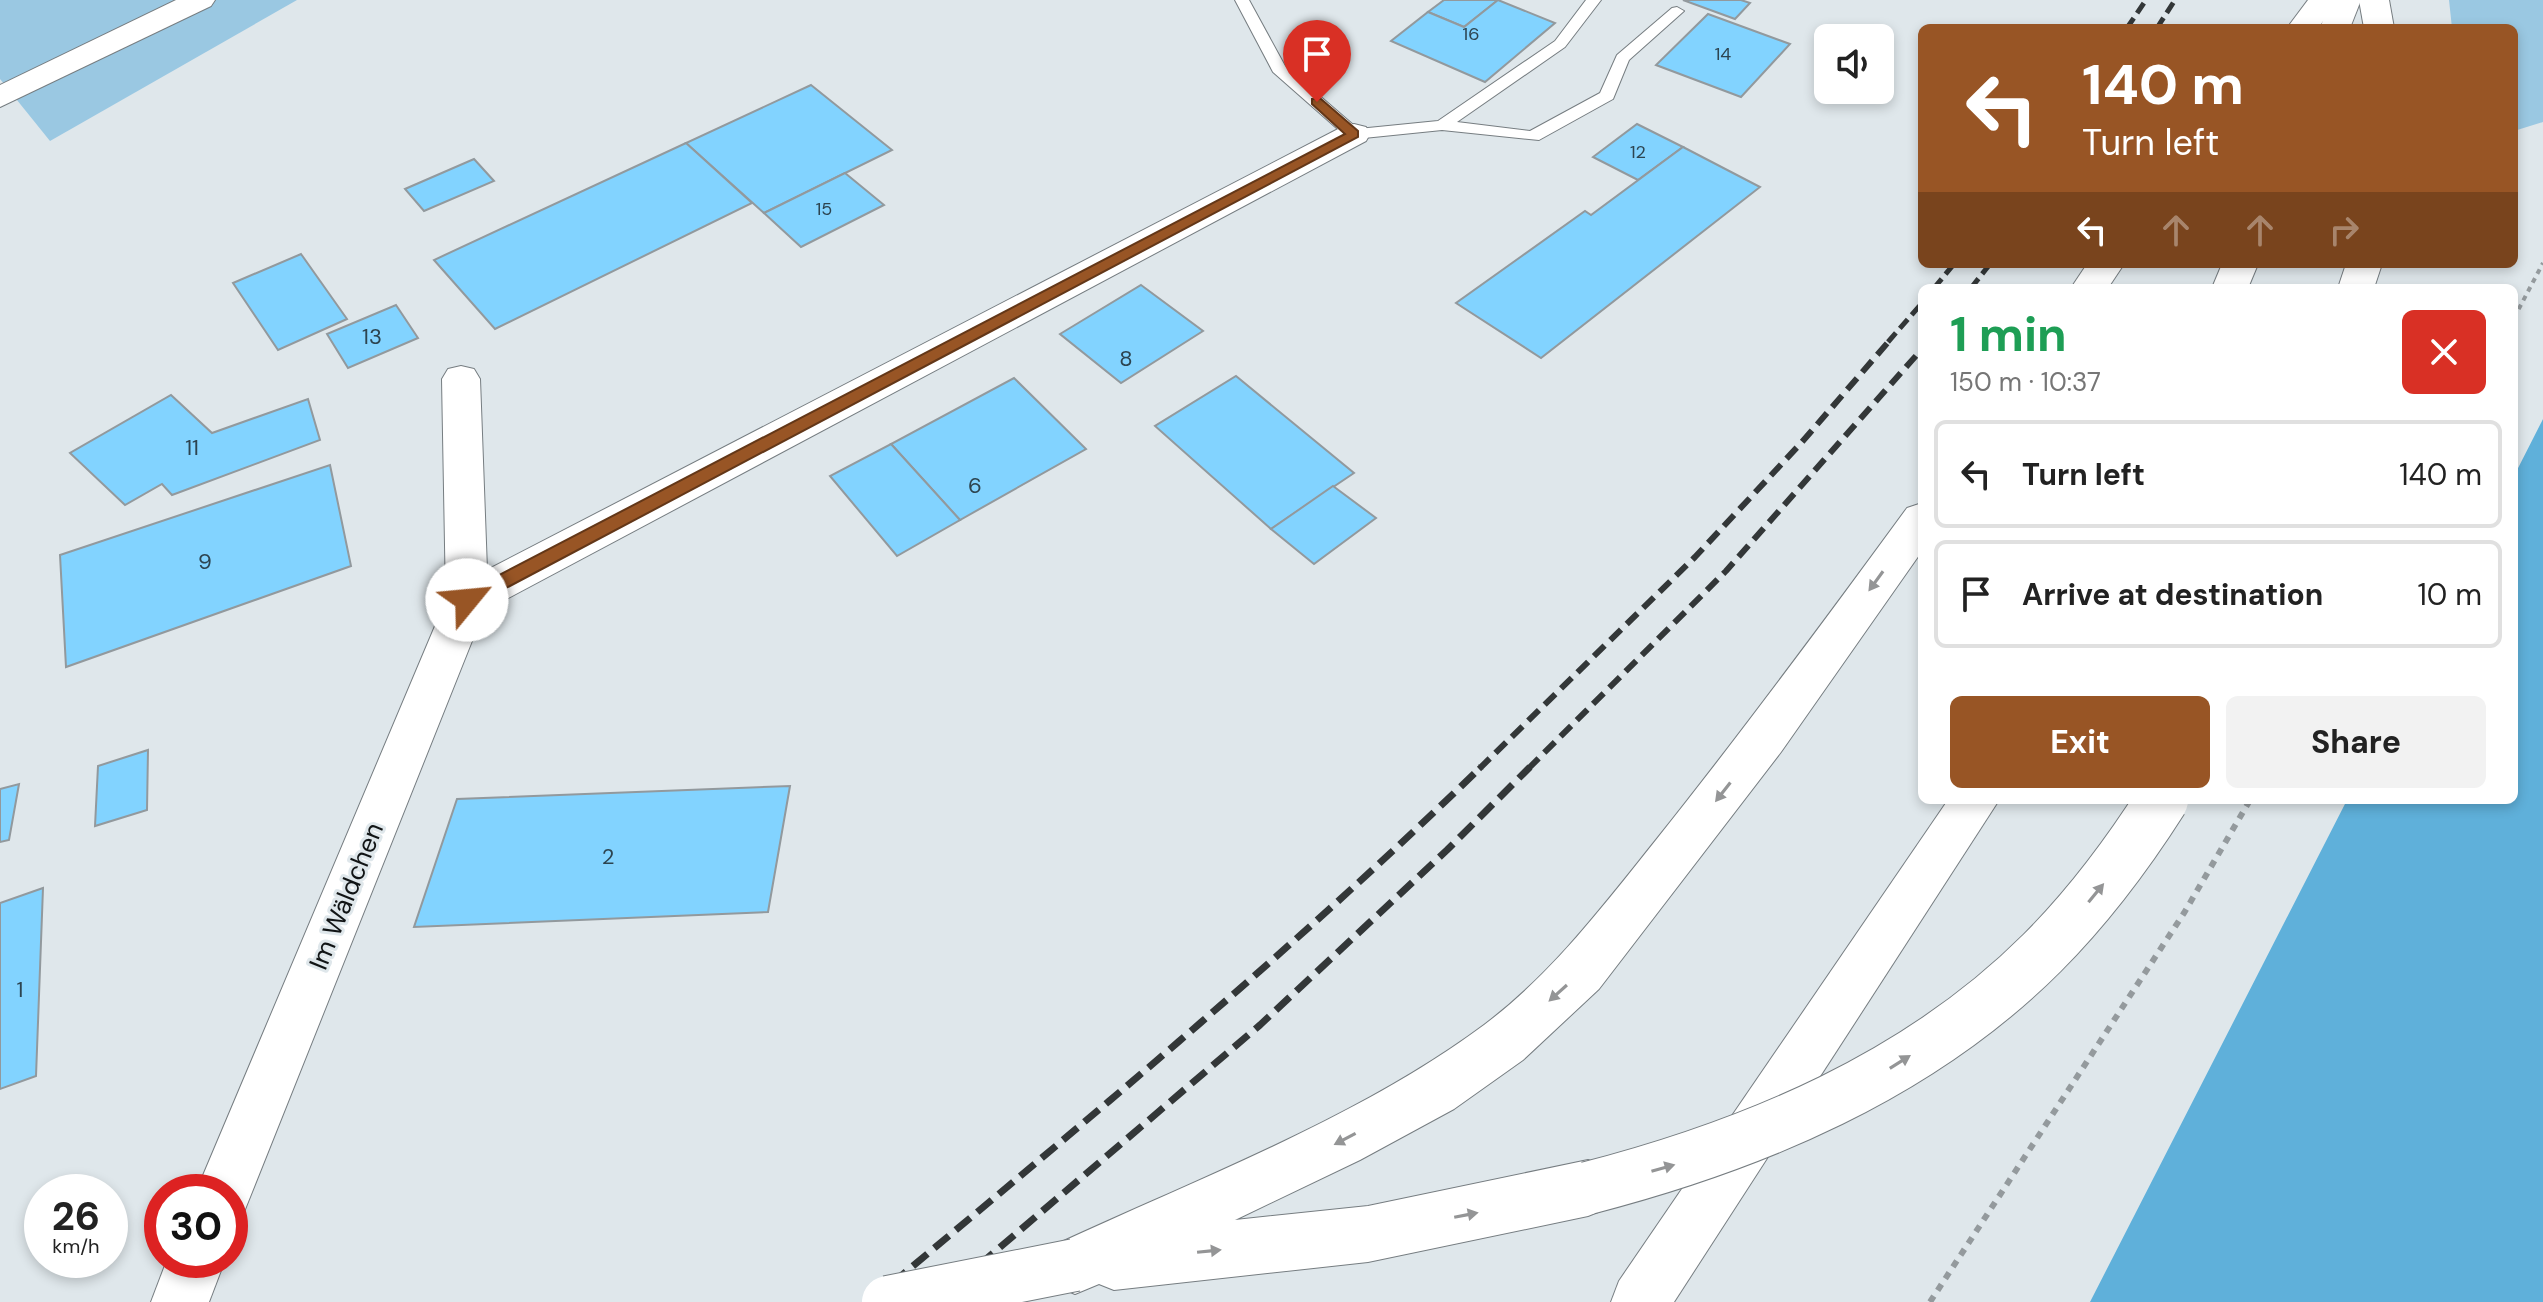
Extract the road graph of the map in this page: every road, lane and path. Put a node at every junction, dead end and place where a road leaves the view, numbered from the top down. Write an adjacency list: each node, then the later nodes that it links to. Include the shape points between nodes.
1 (200, 0): 11 (street)
2 (1242, 0): 13 (lane, via 1279,69)
3 (1594, 0): 12 (lane, via 1560,44)
4 (2324, 0): 8 (street)
5 (2346, 0): 9 (street)
6 (2374, 0): 10 (street)
7 (1677, 11): 12 (lane, via 1622,58 1607,96 1533,136)
8 (2305, 24)
9 (2337, 24)
10 (2378, 24)
11 (0, 97)
12 (1442, 125): 13 (lane)
13 (1354, 134): 18 (street)
14 (2543, 263): 15 (path)
15 (2518, 310)
16 (461, 379): 18 (street, Im Wäldchen)
17 (1918, 525): 23 (street, one-way to 23, via 1765,738 1591,960 1504,1042 1435,1090 1341,1141)
18 (467, 600): 22 (street, Im Wäldchen)
19 (1972, 804): 27 (street)
20 (2159, 804): 23 (street, one-way to 20, bridge, via 1368,1234 1588,1188 1710,1154 1777,1127 1895,1065 2022,972 2084,907)
21 (2248, 804): 28 (path, via 2184,913)
22 (231, 1174)
23 (1075, 1265): 26 (street, bridge)
24 (189, 1278): 25 (street)
25 (180, 1302)
26 (888, 1302)
27 (1640, 1302)
28 (1930, 1302)

